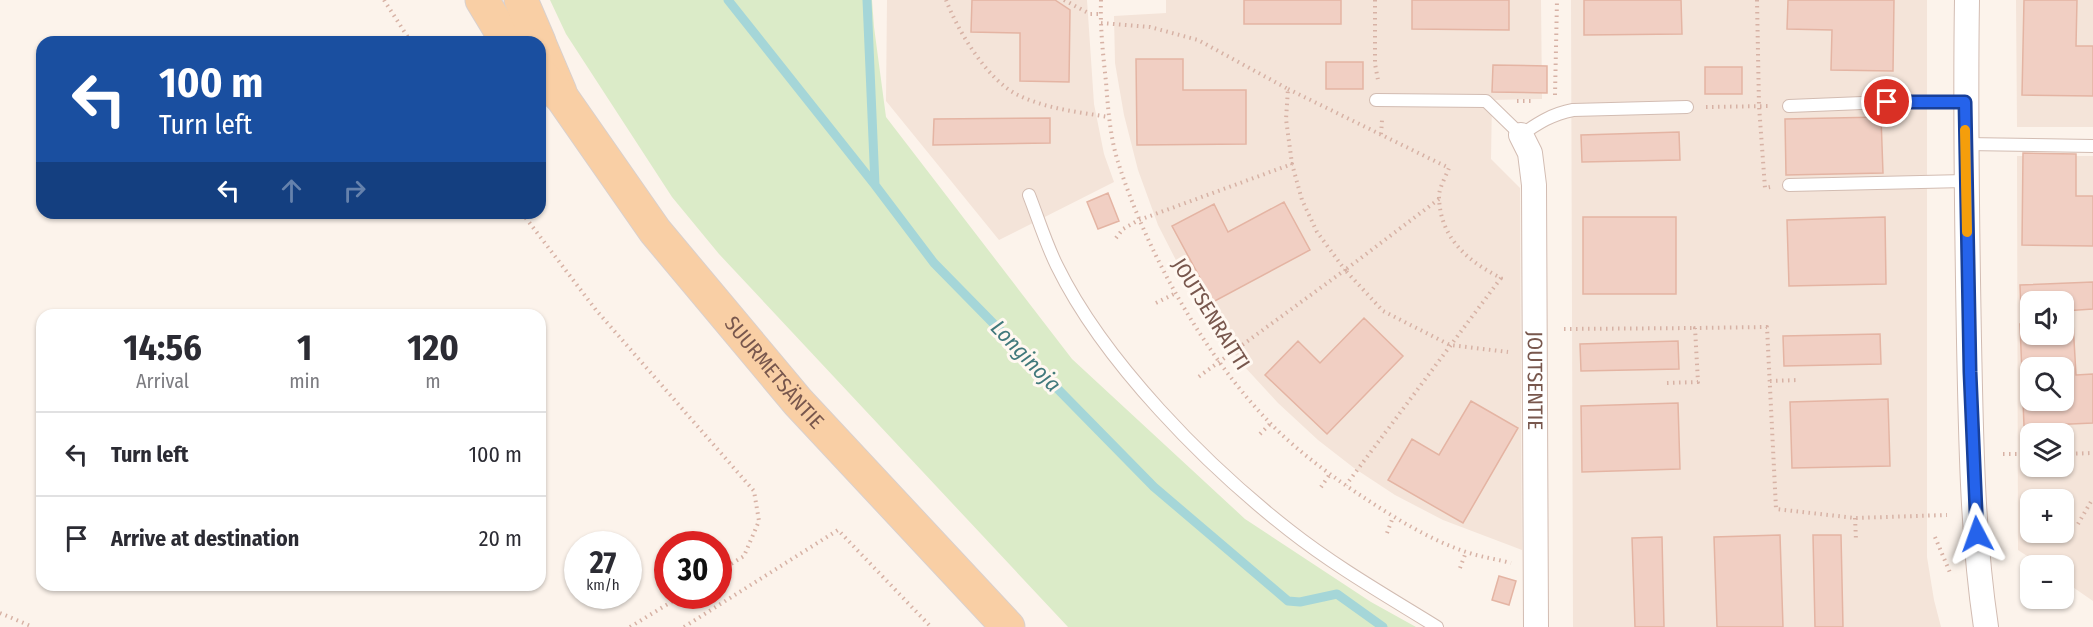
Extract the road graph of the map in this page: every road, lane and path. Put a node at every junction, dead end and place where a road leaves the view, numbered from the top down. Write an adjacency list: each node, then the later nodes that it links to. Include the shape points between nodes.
1 (384, 0): 13 (path)
2 (482, 0): 14 (main road)
3 (520, 0): 15 (main road, SUURMETSÄNTIE)
4 (946, 0): 26 (path, via 965,39 992,74 1017,94 1058,109)
5 (1064, 0): 11 (path, via 1090,14)
6 (1101, 0): 11 (path, JOUTSENRAITTI)
7 (1375, 0): 20 (path)
8 (1557, 0): 22 (path)
9 (1757, 0): 24 (path)
10 (1967, 0): 21 (street)
11 (1100, 14): 12 (path, JOUTSENRAITTI)
12 (1101, 23): 18 (path, via 1150,27 1198,40); 26 (path, JOUTSENRAITTI)
13 (407, 36)
14 (506, 36)
15 (536, 36)
16 (546, 59): 19 (main road, SUURMETSÄNTIE)
17 (546, 81): 19 (main road, SUURMETSÄNTIE)
18 (1288, 89): 27 (path); 31 (path, via 1286,119)
19 (563, 99): 77 (main road, SUURMETSÄNTIE, via 655,231 767,366)
20 (1379, 100): 27 (path); 28 (lane, via 1486,101)
21 (1965, 102): 23 (lane); 29 (street)
22 (1554, 103)
23 (1789, 105): 24 (path)
24 (1759, 106): 25 (path); 33 (path, via 1764,188)
25 (1687, 107): 28 (lane, via 1573,110 1556,113)
26 (1109, 117): 37 (path, JOUTSENRAITTI, via 1117,160)
27 (1381, 135): 35 (path, via 1449,168)
28 (1521, 135): 45 (street, JOUTSENTIE, via 1530,153 1534,185)
29 (1966, 144): 30 (lane); 32 (street)
30 (2093, 146)
31 (1292, 164): 37 (path); 39 (path, via 1302,200 1317,232)
32 (1965, 181): 33 (lane); 61 (street)
33 (1789, 185)
34 (1029, 195): 78 (lane, via 1057,266 1077,300 1101,337 1160,409 1222,472 1289,530)
35 (1440, 199): 39 (path); 44 (path, via 1455,246 1479,267 1501,278)
36 (527, 219): 68 (path, via 596,310 754,491 759,521 744,556)
37 (1139, 220): 38 (path); 40 (path, JOUTSENRAITTI)
38 (1116, 238)
39 (1345, 270): 44 (path, via 1383,311); 46 (path)
40 (1176, 293): 41 (path); 46 (path, JOUTSENRAITTI)
41 (1156, 303)
42 (1695, 327): 43 (path); 49 (path, via 1767,327); 50 (path, via 1698,382)
43 (1564, 329)
44 (1450, 345): 45 (path); 58 (path)
45 (1535, 354): 79 (street, JOUTSENTIE)
46 (1218, 361): 47 (path); 51 (path, JOUTSENRAITTI)
47 (1197, 378)
48 (1799, 380): 49 (path)
49 (1770, 381): 63 (path, via 1776,508)
50 (1667, 383)
51 (1270, 424): 52 (path); 57 (path, JOUTSENRAITTI)
52 (1260, 434)
53 (2093, 453): 56 (path)
54 (2003, 454): 55 (path)
55 (2020, 454)
56 (2074, 454)
57 (1330, 474): 58 (path, JOUTSENRAITTI); 59 (path)
58 (1346, 485): 62 (path, JOUTSENRAITTI)
59 (1321, 487)
60 (2093, 498): 64 (path)
61 (1975, 514): 63 (path); 80 (street)
62 (1393, 517): 65 (path); 67 (path, JOUTSENRAITTI)
63 (1855, 518): 66 (path)
64 (2078, 524)
65 (1388, 532)
66 (1856, 540)
67 (1466, 552): 69 (path, JOUTSENRAITTI); 70 (path)
68 (732, 563)
69 (1520, 565)
70 (1460, 568)
71 (660, 609): 74 (path)
72 (0, 613): 73 (path)
73 (33, 627)
74 (630, 627)
75 (684, 627): 76 (path, via 838,530)
76 (931, 627)
77 (1008, 627)
78 (1437, 627)
79 (1536, 627)
80 (1986, 627)

